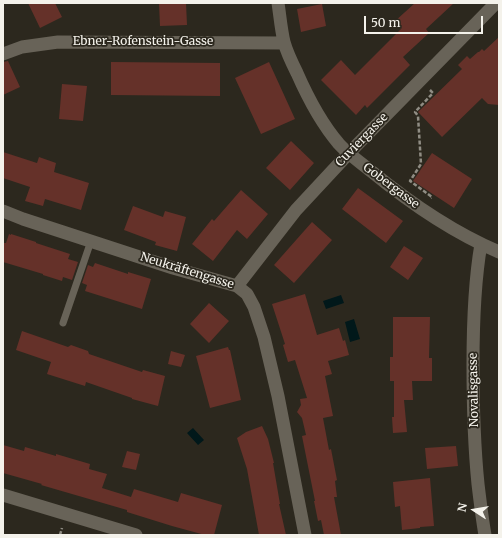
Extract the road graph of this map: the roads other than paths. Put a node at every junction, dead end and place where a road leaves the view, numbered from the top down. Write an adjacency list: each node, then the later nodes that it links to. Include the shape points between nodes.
1 (278, 3): 3 (street, Gobergasse)
2 (496, 3): 5 (street, Cuviergasse)
3 (284, 43): 4 (street, Ebner-Rofenstein-Gasse, via 58,42 22,47); 5 (street, Gobergasse, via 316,110 339,145)
4 (3, 54)
5 (349, 154): 8 (street, Gobergasse, via 394,190 439,221); 10 (street, Cuviergasse, via 296,210)
6 (3, 211): 7 (street, Neukräftengasse)
7 (91, 240): 10 (street, Neukräftengasse, via 173,268); 11 (lane)
8 (481, 244): 9 (street, Gobergasse); 15 (street, Novalisgasse, via 473,330 473,392 478,484)
9 (499, 252)
10 (237, 286): 14 (street, Neukräftengasse, via 247,294 254,307 264,337)
11 (63, 323)
12 (3, 495): 13 (street)
13 (136, 535)
14 (305, 535)
15 (485, 535)

